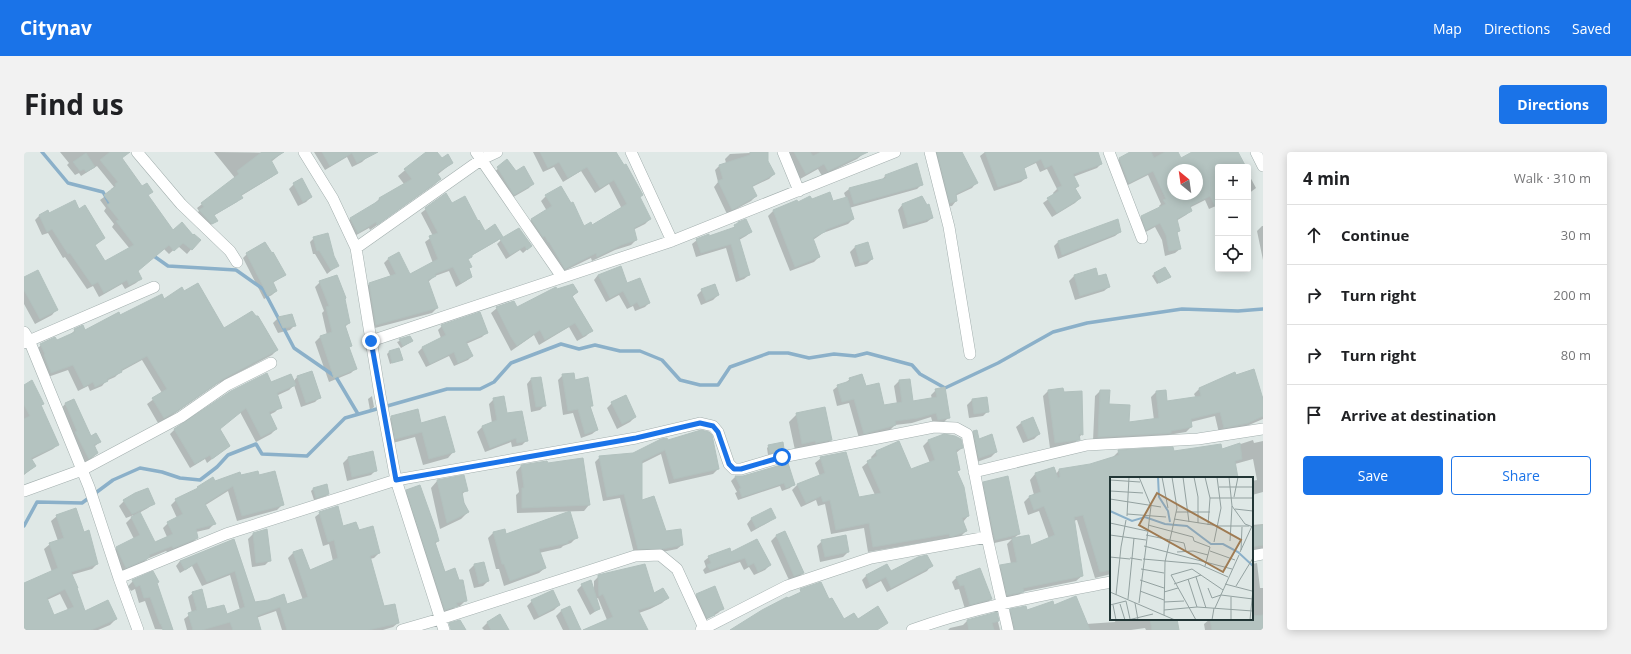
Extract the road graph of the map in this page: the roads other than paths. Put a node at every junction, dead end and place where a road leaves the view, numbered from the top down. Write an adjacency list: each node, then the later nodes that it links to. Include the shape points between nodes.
1 (137, 152): 16 (street, via 181,204 230,251)
2 (304, 152): 15 (street, via 333,199)
3 (497, 152): 10 (street)
4 (631, 152): 14 (street)
5 (783, 152): 12 (street)
6 (894, 152): 12 (street)
7 (930, 152): 21 (street, via 949,227)
8 (1110, 152): 13 (street)
9 (1256, 152): 11 (street)
10 (479, 156): 15 (street); 17 (street)
11 (1263, 166)
12 (799, 191): 14 (street)
13 (1142, 238)
14 (672, 241): 17 (street)
15 (356, 248): 20 (street)
16 (236, 262)
17 (562, 277): 20 (street)
18 (154, 287): 19 (street)
19 (26, 338): 24 (street)
20 (371, 341): 26 (street)
21 (970, 354)
22 (271, 363): 24 (street, via 227,385 181,417)
23 (1263, 429): 25 (street, via 1198,439 1087,444)
24 (82, 470): 27 (street); 31 (street)
25 (974, 472): 26 (street, via 967,434 956,428 934,426 734,469 729,464 718,432 713,426 700,423 636,438); 28 (street)
26 (396, 480): 31 (street, via 226,534); 34 (street)
27 (24, 491)
28 (987, 537): 33 (street); 35 (street, via 871,558 787,586)
29 (1263, 554): 30 (street)
30 (1253, 556)
31 (119, 578): 36 (street)
32 (1110, 582): 33 (street)
33 (1001, 603): 39 (street); 40 (street)
34 (440, 619): 35 (street, via 635,556 660,555 677,569); 37 (street); 38 (street)
35 (703, 629)
36 (138, 630)
37 (402, 630)
38 (444, 630)
39 (912, 630)
40 (1008, 630)

